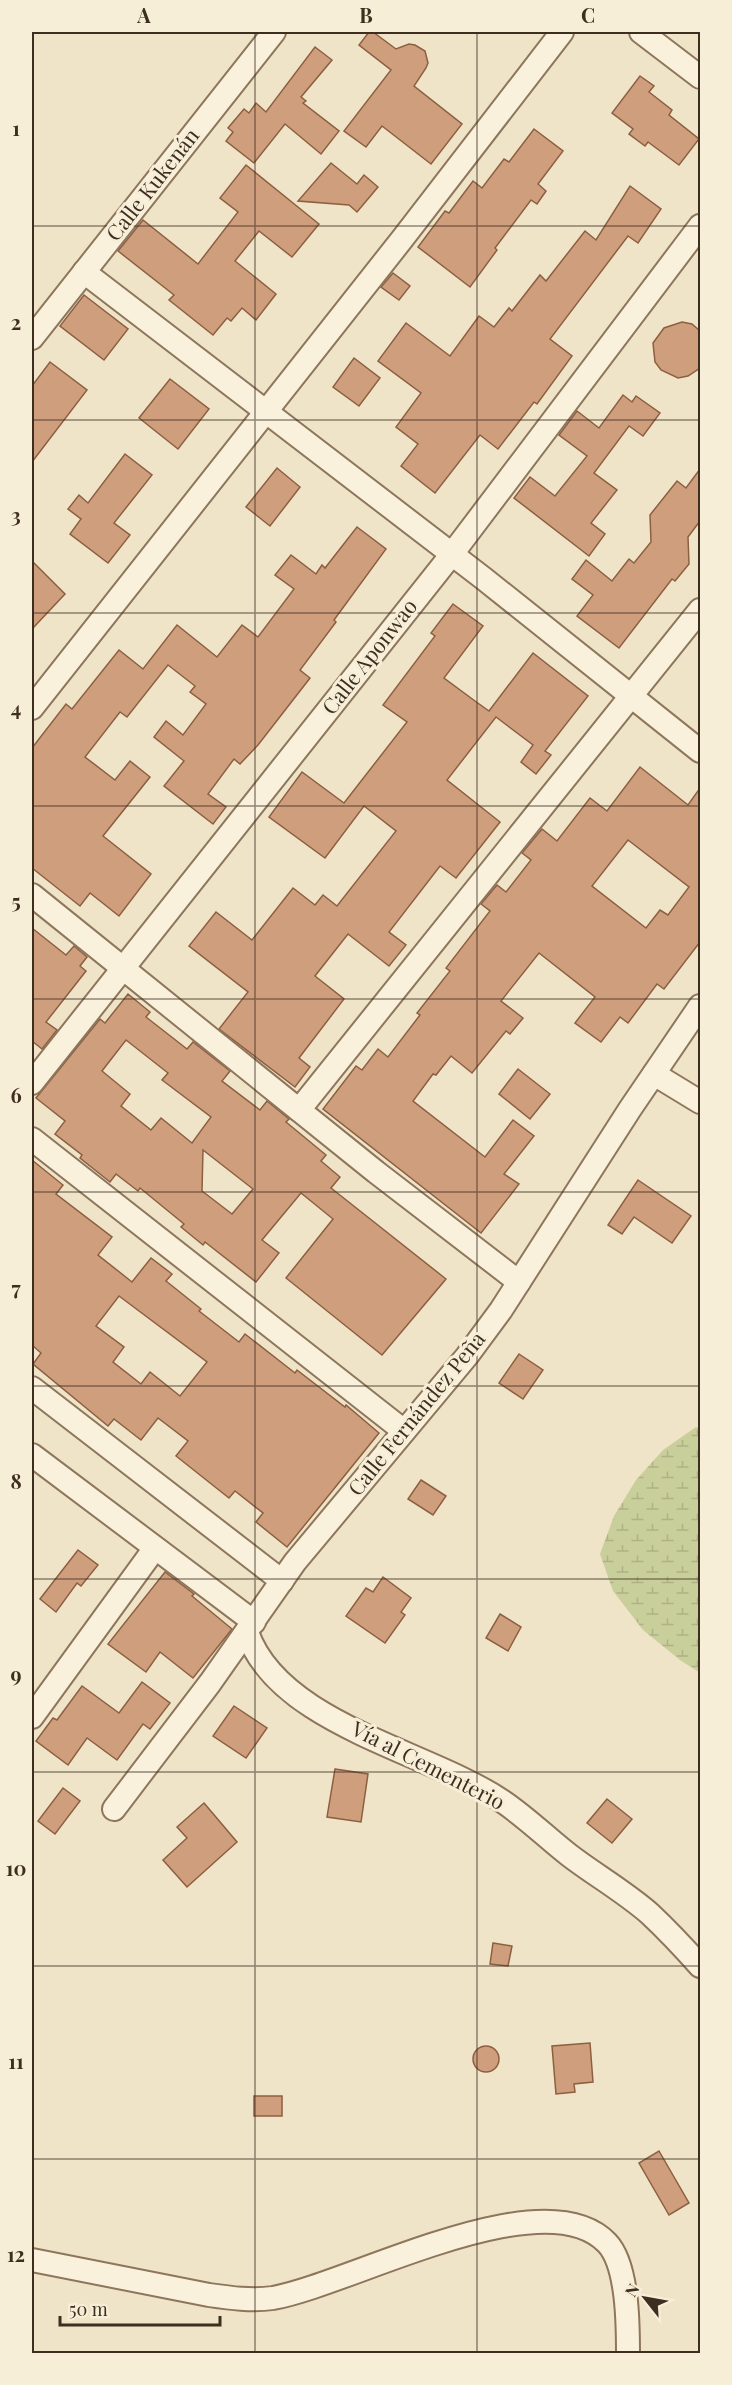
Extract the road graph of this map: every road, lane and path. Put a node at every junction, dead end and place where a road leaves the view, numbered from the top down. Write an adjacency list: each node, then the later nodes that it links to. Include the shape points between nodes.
1 (274, 32): 6 (street, Calle Kukenán)
2 (562, 32): 8 (street)
3 (641, 32): 4 (street)
4 (700, 77)
5 (700, 226): 9 (street, Calle Aponwao)
6 (84, 272): 7 (street, Calle Kukenán); 8 (street)
7 (32, 339)
8 (266, 411): 9 (street); 12 (street)
9 (452, 554): 11 (street); 15 (street, Calle Aponwao)
10 (700, 610): 11 (street)
11 (633, 697): 13 (street); 20 (street)
12 (32, 708)
13 (700, 751)
14 (32, 895): 15 (street)
15 (123, 968): 18 (street, Calle Aponwao); 20 (street)
16 (700, 1006): 17 (street, Calle Fernández Peña)
17 (654, 1074): 19 (street); 22 (street, Calle Fernández Peña)
18 (32, 1083)
19 (700, 1102)
20 (299, 1110): 22 (street)
21 (32, 1139): 24 (street)
22 (519, 1282): 24 (street, Calle Fernández Peña, via 467,1356)
23 (32, 1388): 27 (street)
24 (404, 1431): 27 (street, Calle Fernández Peña)
25 (32, 1455): 26 (street)
26 (155, 1548): 28 (street); 29 (street)
27 (282, 1581): 28 (street, Calle Fernández Peña)
28 (250, 1627): 30 (street, Calle Fernández Peña); 31 (street, Vía al Cementerio, via 253,1649 288,1689 349,1727 501,1800 650,1914)
29 (32, 1717)
30 (114, 1809)
31 (700, 1966)
32 (32, 2260): 33 (street, via 210,2295 271,2298 307,2290 452,2238 503,2225 556,2221 578,2226 609,2245 625,2290)
33 (628, 2354)

